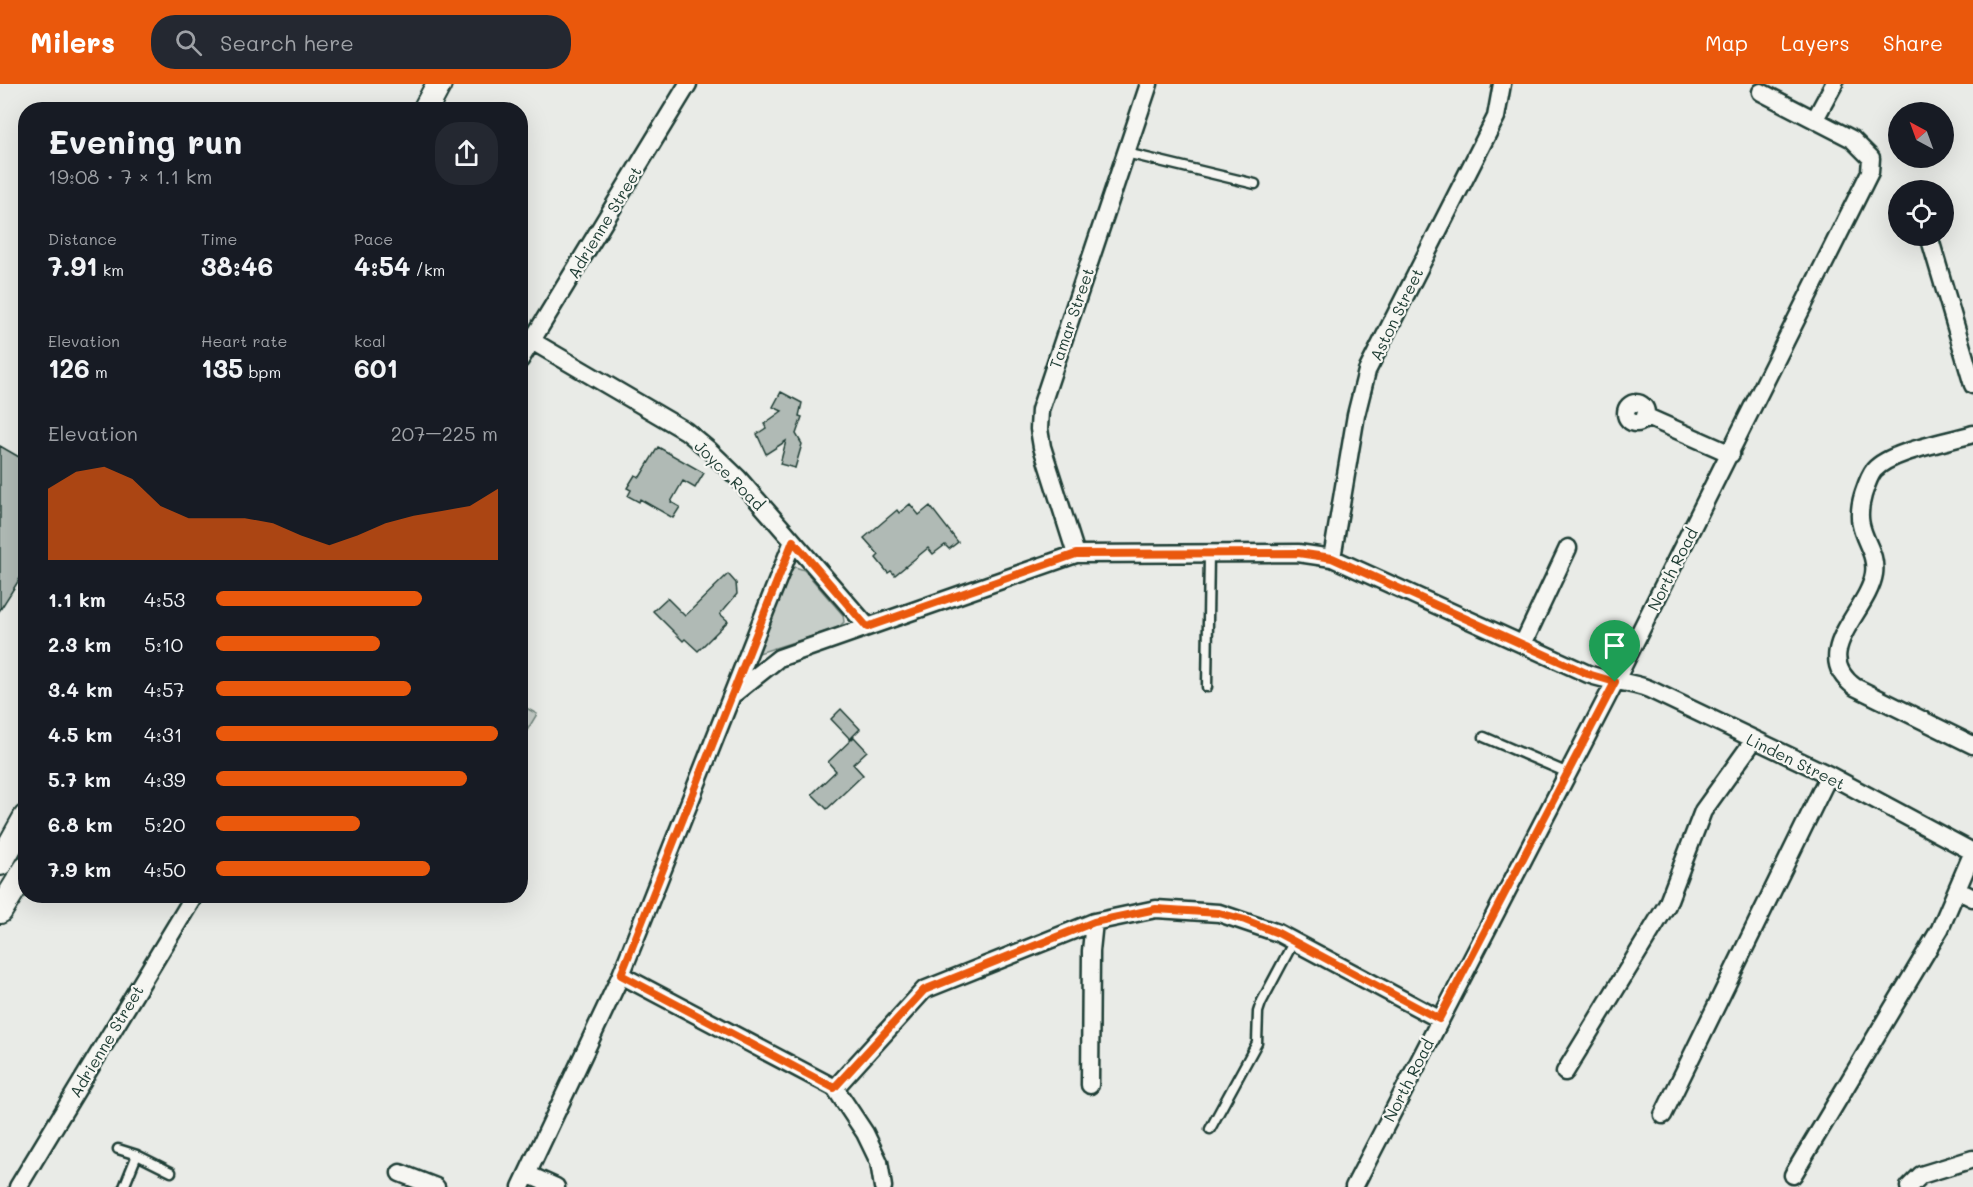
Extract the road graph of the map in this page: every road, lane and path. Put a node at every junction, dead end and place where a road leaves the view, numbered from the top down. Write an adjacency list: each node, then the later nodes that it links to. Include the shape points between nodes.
1 (439, 84): 7 (street)
2 (688, 84): 12 (street, Adrienne Street)
3 (1149, 84): 9 (street, Tamar Street)
4 (1502, 84): 23 (street, Aston Street, via 1496,117 1367,371)
5 (1834, 84): 8 (street)
6 (1761, 92): 8 (street)
7 (429, 102)
8 (1815, 119): 18 (street, North Road, via 1866,150 1871,158 1870,172)
9 (1126, 153): 10 (lane); 22 (street, Tamar Street, via 1040,410 1042,447)
10 (1255, 184)
11 (1933, 246): 14 (street)
12 (532, 341): 13 (street, Adrienne Street); 19 (street, Joyce Road, via 686,431 738,478)
13 (528, 347)
14 (1968, 347): 15 (street)
15 (1973, 385)
16 (1645, 416): 18 (street)
17 (1973, 435): 31 (street, via 1890,459 1874,470 1859,508 1859,522 1872,556 1874,574 1866,599 1840,638 1837,656 1845,678 1855,687)
18 (1731, 454): 26 (street, North Road)
19 (793, 541): 24 (street, Joyce Road); 28 (street)
20 (1568, 548): 25 (street)
21 (1209, 553): 22 (street, Linden Street); 23 (street, Linden Street, via 1298,553); 27 (lane)
22 (1076, 554): 24 (street, Linden Street)
23 (1332, 558): 25 (street, Linden Street)
24 (867, 627): 28 (street, Linden Street, via 779,658)
25 (1522, 644): 26 (street, Linden Street, via 1602,680)
26 (1615, 682): 30 (street, Linden Street, via 1638,684); 32 (street, North Road)
27 (1207, 687)
28 (735, 693): 44 (street)
29 (1484, 737): 32 (lane)
30 (1754, 740): 33 (street, Linden Street); 46 (street, via 1703,811 1667,905)
31 (1973, 745)
32 (1568, 773): 45 (street, North Road)
33 (1829, 775): 35 (street, Linden Street); 49 (street)
34 (18, 831): 36 (street)
35 (1973, 852): 38 (street)
36 (0, 863)
37 (18, 882): 41 (street)
38 (1957, 890): 39 (street); 56 (street, via 1940,929)
39 (1973, 898)
40 (190, 903): 58 (street, Adrienne Street)
41 (0, 911)
42 (1094, 922): 43 (street, via 1156,909 1219,913); 47 (street); 48 (street, via 924,990)
43 (1294, 941): 45 (street); 50 (lane, via 1261,1003 1257,1043)
44 (621, 975): 48 (street); 57 (street)
45 (1439, 1019): 63 (street, North Road)
46 (1565, 1072)
47 (1090, 1085)
48 (834, 1088): 62 (street, via 865,1133 879,1162)
49 (1663, 1115)
50 (1210, 1129)
51 (118, 1149): 52 (lane)
52 (137, 1155): 54 (lane); 59 (lane)
53 (1973, 1158): 64 (street, via 1921,1175)
54 (171, 1172)
55 (400, 1173): 60 (street)
56 (1793, 1175)
57 (524, 1180): 61 (street)
58 (18, 1187)
59 (124, 1187)
60 (436, 1187)
61 (556, 1187)
62 (883, 1187)
63 (1354, 1187)
64 (1909, 1187)

